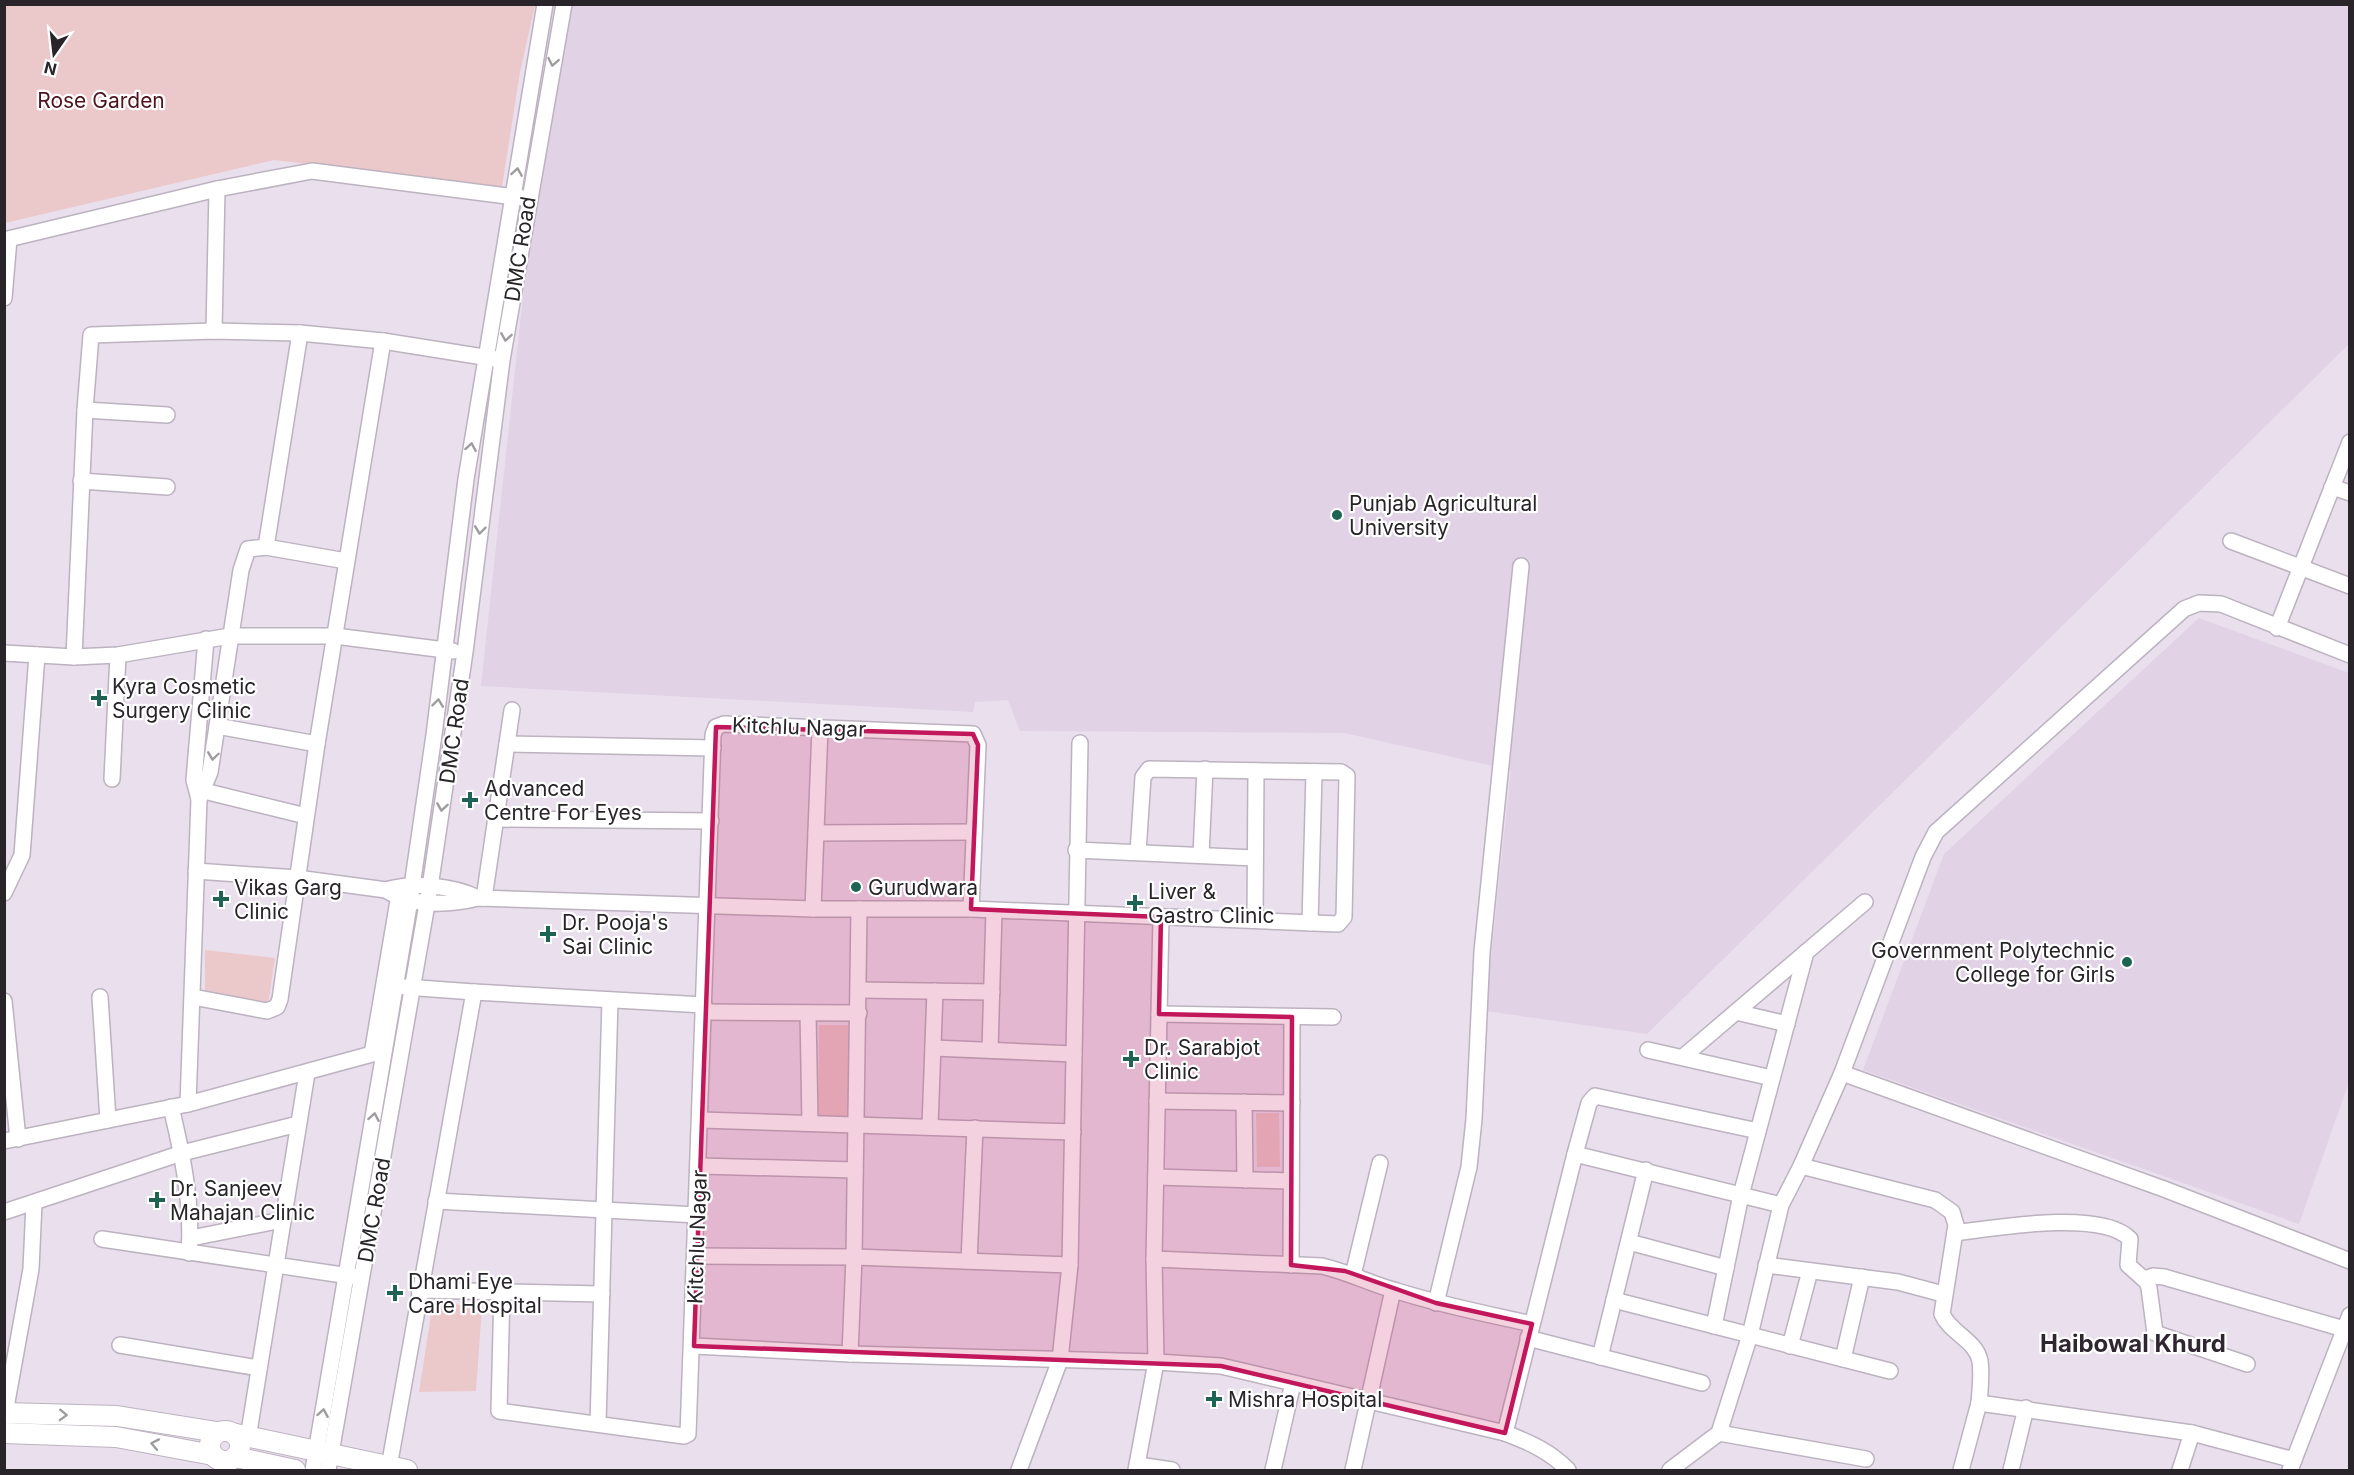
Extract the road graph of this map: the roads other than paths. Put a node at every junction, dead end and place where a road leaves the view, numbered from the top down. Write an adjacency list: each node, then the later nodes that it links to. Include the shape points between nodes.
1 (545, 4): 4 (street, one-way to 1)
2 (564, 4): 4 (street, DMC Road, one-way to 4)
3 (217, 189): 4 (street, via 312,171); 5 (street); 7 (street)
4 (521, 198): 10 (street); 11 (street, DMC Road, one-way to 11)
5 (7, 239): 6 (street)
6 (4, 298)
7 (214, 331): 8 (street); 12 (street, via 92,335)
8 (300, 333): 9 (street); 20 (street)
9 (383, 341): 10 (street); 21 (street)
10 (486, 357): 11 (street); 29 (street, one-way to 10)
11 (502, 360): 30 (street, DMC Road, one-way to 30)
12 (85, 410): 13 (street); 15 (street)
13 (167, 415)
14 (2349, 442): 17 (street)
15 (81, 481): 16 (street); 35 (street)
16 (167, 487)
17 (2332, 487): 18 (street); 23 (street)
18 (2349, 493)
19 (2231, 541): 23 (street)
20 (266, 547): 21 (street); 26 (street, via 254,547 246,553)
21 (346, 561): 27 (street)
22 (1521, 566): 158 (street, via 1482,952 1470,1159)
23 (2302, 568): 24 (street); 25 (street)
24 (2349, 586)
25 (2277, 628): 34 (street); 98 (street, via 2221,604 2199,603 2184,609 1936,832 1923,857)
26 (230, 636): 27 (street); 28 (street); 37 (street)
27 (335, 636): 29 (street); 40 (street)
28 (206, 639): 33 (street); 47 (street, via 194,780)
29 (445, 650): 30 (street); 59 (street, one-way to 29)
30 (465, 652): 61 (street, DMC Road, one-way to 61)
31 (4, 653): 32 (street)
32 (37, 655): 35 (street); 60 (street, via 22,855)
33 (118, 655): 35 (street); 46 (street)
34 (2349, 655)
35 (74, 657)
36 (512, 710): 41 (street)
37 (217, 726): 40 (street); 47 (street, one-way to 47, via 210,772)
38 (820, 728): 42 (street, Kitchlu Nagar, via 724,724 714,731); 51 (street, Kitchlu Nagar, via 973,735 977,739); 52 (street)
39 (1080, 743): 53 (street)
40 (317, 744): 48 (street)
41 (507, 744): 42 (street); 49 (street)
42 (713, 748): 50 (street, Kitchlu Nagar)
43 (1205, 769): 44 (street); 54 (street, via 1154,769 1144,773); 55 (street)
44 (1256, 771): 45 (street); 56 (street)
45 (1314, 772): 72 (street); 72 (street, via 1346,773 1344,917 1338,924)
46 (111, 779)
47 (201, 795): 48 (street); 57 (street)
48 (306, 816): 58 (street)
49 (496, 819): 50 (street); 62 (street)
50 (711, 821): 64 (street, Kitchlu Nagar)
51 (974, 832): 52 (street); 67 (street)
52 (816, 833): 65 (street)
53 (1076, 850): 54 (street); 69 (street)
54 (1138, 852): 55 (street)
55 (1201, 855): 56 (street)
56 (1255, 858): 71 (street)
57 (196, 871): 58 (street); 81 (street)
58 (297, 878): 59 (street); 81 (street, via 277,1007 267,1011)
59 (402, 892): 61 (street); 74 (street); 97 (street, via 374,1049 368,1056)
60 (4, 893)
61 (429, 894): 62 (street); 75 (street, DMC Road)
62 (481, 898): 64 (street)
63 (1866, 902): 73 (street)
64 (707, 904): 65 (street); 84 (street, Kitchlu Nagar)
65 (813, 909): 66 (street)
66 (859, 909): 67 (street); 76 (street)
67 (971, 909): 68 (street)
68 (994, 911): 69 (street); 79 (street)
69 (1075, 913): 70 (street); 95 (street)
70 (1161, 917): 71 (street); 88 (street)
71 (1256, 920): 72 (street)
72 (1310, 923)
73 (1806, 952): 85 (street); 91 (street)
74 (396, 986): 75 (street); 149 (street, one-way to 74)
75 (412, 988): 77 (street); 149 (street, DMC Road)
76 (859, 990): 78 (street); 87 (street)
77 (474, 992): 82 (street); 126 (street)
78 (935, 992): 79 (street); 92 (street)
79 (992, 992): 93 (street)
80 (100, 997): 105 (street)
81 (193, 997): 103 (street)
82 (610, 1000): 84 (street); 129 (street)
83 (4, 1001): 114 (street)
84 (704, 1008): 86 (street); 106 (street, Kitchlu Nagar)
85 (1736, 1012): 91 (street); 96 (street)
86 (808, 1013): 87 (street); 107 (street)
87 (859, 1013): 108 (street)
88 (1159, 1014): 89 (street); 100 (street)
89 (1292, 1017): 90 (street); 102 (street)
90 (1333, 1017)
91 (1787, 1024): 99 (street)
92 (933, 1048): 93 (street); 110 (street)
93 (990, 1050): 95 (street)
94 (1648, 1050): 96 (street)
95 (1074, 1054): 113 (street)
96 (1683, 1057): 99 (street)
97 (307, 1073): 103 (street); 109 (street)
98 (1842, 1073): 119 (street); 141 (street, via 2164,1189)
99 (1772, 1078): 112 (street)
100 (1157, 1101): 101 (street); 122 (street)
101 (1244, 1102): 102 (street); 123 (street)
102 (1292, 1103): 124 (street)
103 (188, 1104): 104 (street)
104 (171, 1107): 105 (street); 115 (street)
105 (108, 1120): 114 (street)
106 (701, 1120): 107 (street); 118 (street, Kitchlu Nagar)
107 (810, 1122): 108 (street)
108 (856, 1123): 110 (street); 120 (street)
109 (298, 1124): 115 (street); 132 (street)
110 (930, 1126): 111 (street)
111 (975, 1128): 113 (street); 140 (street)
112 (1758, 1131): 116 (street, via 1595,1096 1589,1103); 125 (street)
113 (1073, 1132): 142 (street)
114 (11, 1140)
115 (182, 1153): 127 (street); 136 (street)
116 (1575, 1154): 121 (street); 161 (street)
117 (1380, 1163): 148 (street)
118 (700, 1166): 120 (street); 131 (street, Kitchlu Nagar)
119 (1801, 1166): 128 (street); 133 (street, via 1935,1200 1952,1212)
120 (855, 1170): 138 (street)
121 (1646, 1170): 125 (street); 135 (street)
122 (1156, 1178): 123 (street); 139 (street)
123 (1245, 1180): 124 (street)
124 (1292, 1181): 143 (street)
125 (1741, 1194): 128 (street); 146 (street)
126 (436, 1201): 129 (street); 152 (street)
127 (34, 1203): 130 (street); 179 (street, via 31,1269)
128 (1781, 1204): 144 (street)
129 (604, 1210): 131 (street); 155 (street)
130 (4, 1212)
131 (697, 1215): 137 (street, Kitchlu Nagar)
132 (282, 1220): 136 (street); 145 (street)
133 (1954, 1233): 151 (street, via 2038,1224 2103,1226 2129,1238 2127,1262); 156 (street)
134 (102, 1239): 136 (street)
135 (1629, 1242): 146 (street); 157 (street)
136 (190, 1245): 145 (street)
137 (696, 1256): 138 (street); 164 (street, Kitchlu Nagar)
138 (854, 1257): 140 (street); 166 (street)
139 (1154, 1259): 143 (street); 170 (street)
140 (969, 1261): 142 (street)
141 (2349, 1261)
142 (1070, 1265): 169 (street)
143 (1291, 1265): 148 (street, via 1322,1266)
144 (1766, 1265): 147 (street); 162 (street)
145 (275, 1266): 149 (street); 172 (street)
146 (1726, 1268): 160 (street)
147 (1810, 1271): 150 (street); 165 (street)
148 (1353, 1275): 153 (street)
149 (354, 1277): 188 (street)
150 (1862, 1277): 156 (street); 168 (street)
151 (2144, 1280): 159 (street, via 2164,1277); 171 (street, via 2151,1294 2157,1334)
152 (419, 1290): 154 (street); 191 (street)
153 (1393, 1290): 158 (street); 176 (street)
154 (502, 1291): 155 (street); 180 (street, Kitchlu Nagar, via 499,1411)
155 (602, 1294): 180 (street)
156 (1944, 1294): 177 (street, via 1945,1320 1978,1354)
157 (1614, 1300): 160 (street); 167 (street)
158 (1436, 1303): 161 (street)
159 (2347, 1322): 189 (street)
160 (1714, 1326): 162 (street)
161 (1530, 1331): 167 (street); 183 (street)
162 (1750, 1335): 165 (street); 184 (street)
163 (120, 1345): 172 (street)
164 (694, 1346): 166 (street); 180 (street, Kitchlu Nagar, via 688,1434)
165 (1790, 1346): 168 (street)
166 (850, 1354): 169 (street)
167 (1600, 1357): 175 (street)
168 (1843, 1359): 173 (street)
169 (1060, 1360): 170 (street); 193 (street)
170 (1156, 1362): 174 (street, via 1221,1366); 190 (street)
171 (2247, 1364)
172 (259, 1368): 185 (street)
173 (1890, 1371)
174 (1293, 1383): 176 (street); 195 (street)
175 (1702, 1383)
176 (1368, 1401): 183 (street); 196 (street)
177 (1979, 1403): 178 (street); 199 (street)
178 (2026, 1408): 181 (street); 200 (street)
179 (5, 1413): 185 (main road, one-way to 185, via 117,1416)
180 (598, 1424)
181 (2192, 1432): 189 (street); 201 (street)
182 (4, 1433): 187 (main road, one-way to 182, via 116,1437)
183 (1504, 1433): 197 (street, via 1557,1458)
184 (1719, 1433): 186 (street); 198 (street)
185 (234, 1435): 187 (main road, via 241,1443); 187 (main road, via 210,1445); 188 (main road)
186 (1866, 1459)
187 (226, 1461): 192 (main road)
188 (322, 1462): 191 (main road)
189 (2292, 1465)
190 (1137, 1468): 194 (street)
191 (398, 1469)
192 (295, 1470)
193 (1019, 1470)
194 (1172, 1470)
195 (1272, 1470)
196 (1353, 1470)
197 (1568, 1470)
198 (1670, 1470)
199 (1961, 1470)
200 (2011, 1470)
201 (2180, 1470)

